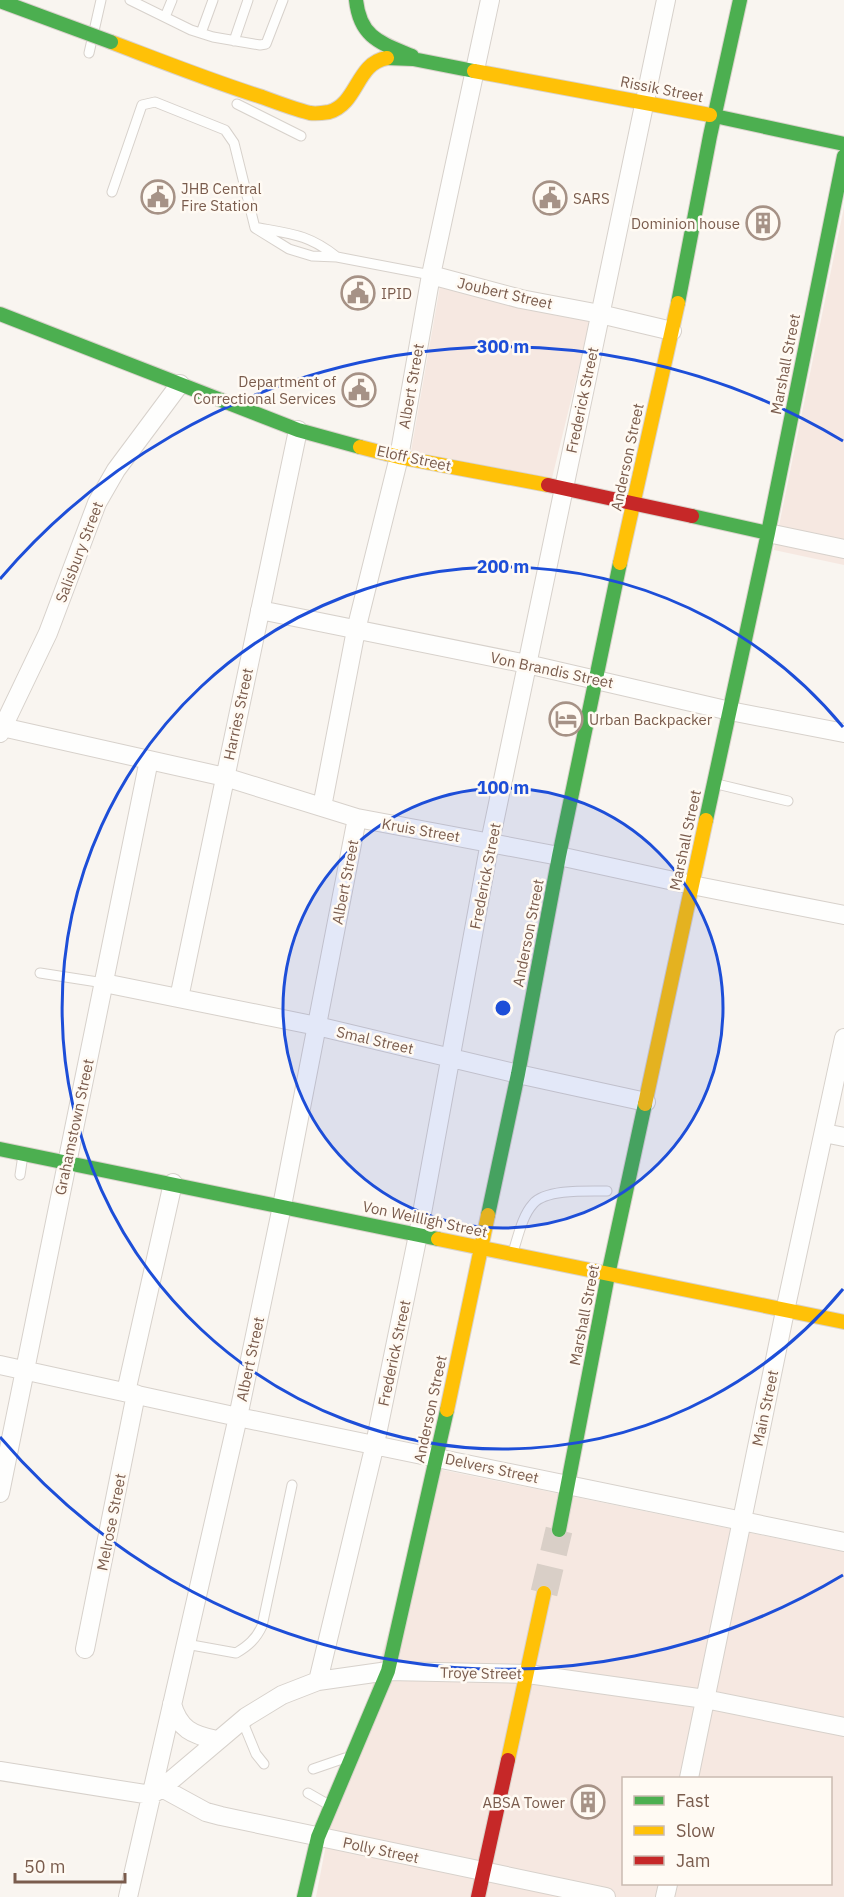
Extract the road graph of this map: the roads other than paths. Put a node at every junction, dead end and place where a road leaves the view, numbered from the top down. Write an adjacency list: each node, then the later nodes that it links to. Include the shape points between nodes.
1 (0, 0): 15 (main road, bridge)
2 (101, 0): 16 (lane)
3 (172, 0): 12 (lane)
4 (213, 0): 13 (lane)
5 (248, 0): 14 (lane)
6 (283, 0): 14 (lane, via 266,44)
7 (356, 0): 17 (main road, via 357,18 373,39)
8 (490, 0): 18 (street, Albert Street)
9 (666, 0): 21 (street, Frederick Street)
10 (740, 0): 22 (main road, Anderson Street)
11 (133, 1): 12 (lane)
12 (165, 17): 13 (lane)
13 (201, 33): 14 (lane)
14 (234, 41)
15 (111, 42): 17 (main road, via 313,114 340,108 366,71 381,59); 19 (lane)
16 (89, 53)
17 (421, 60): 18 (main road, Rissik Street)
18 (474, 71): 21 (main road, Rissik Street); 29 (street, Albert Street)
19 (206, 89)
20 (227, 99): 23 (lane)
21 (644, 103): 22 (main road, Rissik Street); 30 (street, Frederick Street)
22 (714, 116): 24 (main road, Rissik Street); 32 (main road, Anderson Street)
23 (300, 136)
24 (844, 144)
25 (844, 156): 38 (main road, Marshall Street)
26 (112, 192): 27 (lane, via 142,105 155,102 225,130 234,143)
27 (255, 228): 28 (lane, Joubert Street, via 289,249 312,256); 28 (lane, via 298,234)
28 (337, 257): 29 (lane, Joubert Street)
29 (431, 275): 30 (street, Joubert Street, via 521,299); 35 (street, Albert Street)
30 (600, 314): 32 (street, Joubert Street); 36 (street, Frederick Street)
31 (0, 315): 33 (main road, Eloff Street)
32 (672, 331): 37 (main road, Anderson Street)
33 (180, 384): 34 (main road, Eloff Street); 45 (street, Salisbury Street, via 116,470 97,503 48,633)
34 (298, 430): 35 (main road, Eloff Street); 40 (street, Harries Street)
35 (399, 456): 36 (main road, Eloff Street); 41 (street, Albert Street)
36 (564, 488): 37 (main road, Eloff Street); 42 (street, Frederick Street)
37 (633, 503): 38 (main road, Eloff Street); 43 (main road, Anderson Street)
38 (768, 534): 39 (street, Eloff Street); 44 (main road, Marshall Street)
39 (844, 549)
40 (260, 610): 41 (street, Von Brandis Street); 48 (street, Harries Street)
41 (356, 630): 42 (street, Von Brandis Street); 51 (street, Albert Street)
42 (527, 664): 43 (street, Von Brandis Street); 53 (street, Frederick Street)
43 (598, 679): 44 (street, Von Brandis Street); 54 (main road, Anderson Street)
44 (730, 711): 46 (street, Von Brandis Street); 49 (main road, Marshall Street)
45 (1, 730): 47 (street, Kruis Street)
46 (844, 733)
47 (149, 760): 48 (street, Kruis Street); 58 (street, Grahamstown Street)
48 (225, 777): 51 (street, Kruis Street); 59 (street, Harries Street)
49 (714, 784): 50 (lane); 55 (main road, Marshall Street)
50 (788, 801)
51 (322, 807): 52 (street, Kruis Street)
52 (357, 818): 53 (street, Kruis Street); 60 (street, Albert Street)
53 (490, 842): 54 (street, Kruis Street); 62 (street, Frederick Street)
54 (559, 856): 55 (street, Kruis Street); 63 (main road, Anderson Street)
55 (692, 885): 56 (street, Kruis Street); 64 (main road, Marshall Street)
56 (844, 915)
57 (40, 973): 58 (lane)
58 (104, 983): 59 (street, Smal Street); 69 (street, Grahamstown Street)
59 (179, 998): 60 (street, Smal Street)
60 (317, 1026): 62 (street, Smal Street); 73 (street, Albert Street)
61 (844, 1038): 65 (street, Main Street)
62 (452, 1057): 63 (street, Smal Street); 74 (street, Frederick Street)
63 (518, 1074): 64 (street, Smal Street); 75 (main road, Anderson Street)
64 (646, 1102): 77 (main road, Marshall Street)
65 (824, 1133): 66 (street); 78 (street, Main Street)
66 (844, 1137)
67 (0, 1149): 68 (main road, Von Weilligh Street)
68 (24, 1153): 69 (main road, Von Weilligh Street); 70 (lane)
69 (67, 1161): 71 (main road, Von Weilligh Street); 81 (street, Grahamstown Street)
70 (20, 1174)
71 (173, 1183): 73 (main road, Von Weilligh Street); 82 (street, Melrose Street)
72 (607, 1191): 76 (lane, via 539,1198 532,1205)
73 (282, 1206): 74 (main road, Von Weilligh Street); 83 (street, Albert Street)
74 (418, 1235): 75 (main road, Von Weilligh Street); 84 (street, Frederick Street)
75 (482, 1247): 76 (main road, Von Weilligh Street); 85 (main road, Anderson Street)
76 (512, 1254): 77 (main road, Von Weilligh Street)
77 (608, 1275): 78 (main road, Von Weilligh Street); 87 (main road, Marshall Street)
78 (785, 1311): 79 (main road, Von Weilligh Street); 89 (street, Main Street)
79 (844, 1322)
80 (0, 1365): 81 (street, Delvers Street)
81 (25, 1370): 82 (street, Delvers Street); 88 (street, Grahamstown Street)
82 (131, 1393): 83 (street, Delvers Street); 94 (street, Melrose Street)
83 (238, 1417): 84 (street, Delvers Street); 93 (street, Albert Street)
84 (375, 1444): 85 (street, Delvers Street); 97 (street, Frederick Street)
85 (437, 1457): 87 (street, Delvers Street); 95 (main road, Anderson Street)
86 (292, 1485): 93 (lane, via 257,1637 236,1653)
87 (569, 1485): 89 (street, Delvers Street); 90 (main road, Marshall Street)
88 (0, 1493)
89 (742, 1520): 91 (street, Delvers Street); 98 (street, Main Street)
90 (559, 1530)
91 (844, 1542)
92 (544, 1593): 96 (main road)
93 (186, 1644): 99 (street, Albert Street)
94 (85, 1649)
95 (388, 1671): 96 (street, Troye Street); 97 (street, Troye Street); 103 (main road, Anderson Street)
96 (528, 1674): 98 (street, Troye Street); 112 (main road)
97 (318, 1681): 100 (street, Troye Street, via 282,1695)
98 (705, 1699): 101 (street, Troye Street); 107 (street, Main Street)
99 (172, 1704): 102 (street, via 175,1716 185,1728); 108 (street, Albert Street)
100 (242, 1720): 102 (street, Troye Street); 104 (lane)
101 (844, 1727)
102 (217, 1740): 108 (street, Troye Street)
103 (353, 1755): 105 (lane); 110 (main road, Anderson Street)
104 (264, 1764)
105 (313, 1769)
106 (0, 1771): 108 (street, Polly Street)
107 (689, 1777)
108 (156, 1792): 111 (street, Polly Street, via 206,1812); 113 (street, Albert Street)
109 (308, 1793): 110 (lane)
110 (331, 1806): 111 (main road, Anderson Street)
111 (318, 1837): 112 (street, Polly Street); 114 (main road, Anderson Street)
112 (483, 1871): 115 (main road); 116 (street, Polly Street)
113 (128, 1897)
114 (304, 1897)
115 (478, 1897)
116 (606, 1897)

